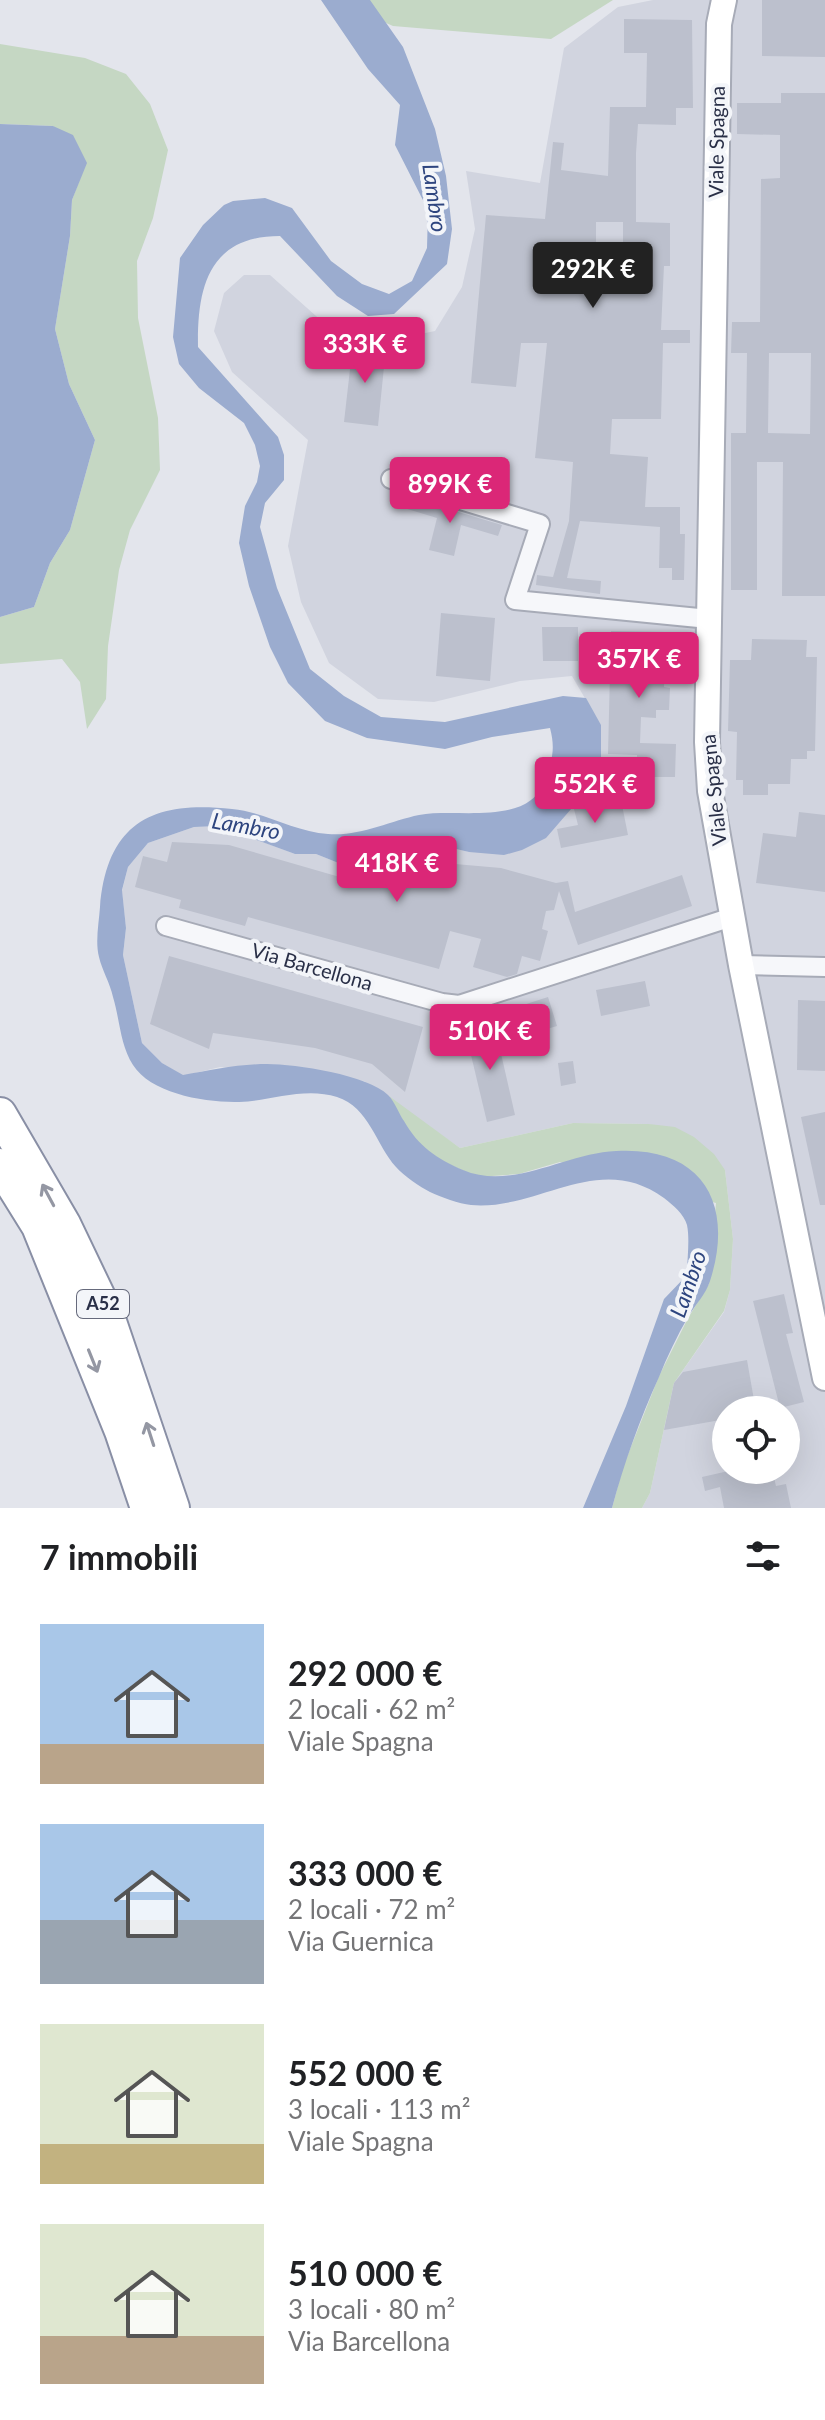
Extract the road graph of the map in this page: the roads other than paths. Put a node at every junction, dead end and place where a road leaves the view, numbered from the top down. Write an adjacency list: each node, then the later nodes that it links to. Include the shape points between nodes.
1 (724, 0): 3 (street, Viale Spagna, via 719,37)
2 (391, 479): 3 (street, via 540,524 515,600)
3 (709, 619): 4 (street, Viale Spagna, via 710,791)
4 (732, 917): 5 (street, Via Barcellona, via 459,1005); 6 (street, Viale Spagna)
5 (166, 926)
6 (741, 965): 7 (street); 10 (street, Viale Spagna)
7 (825, 967)
8 (0, 1114): 12 (highway, A52, one-way to 8, via 103,1303)
9 (0, 1165): 11 (highway, A52, one-way to 11, via 38,1226)
10 (825, 1378)
11 (147, 1508)
12 (173, 1508)

